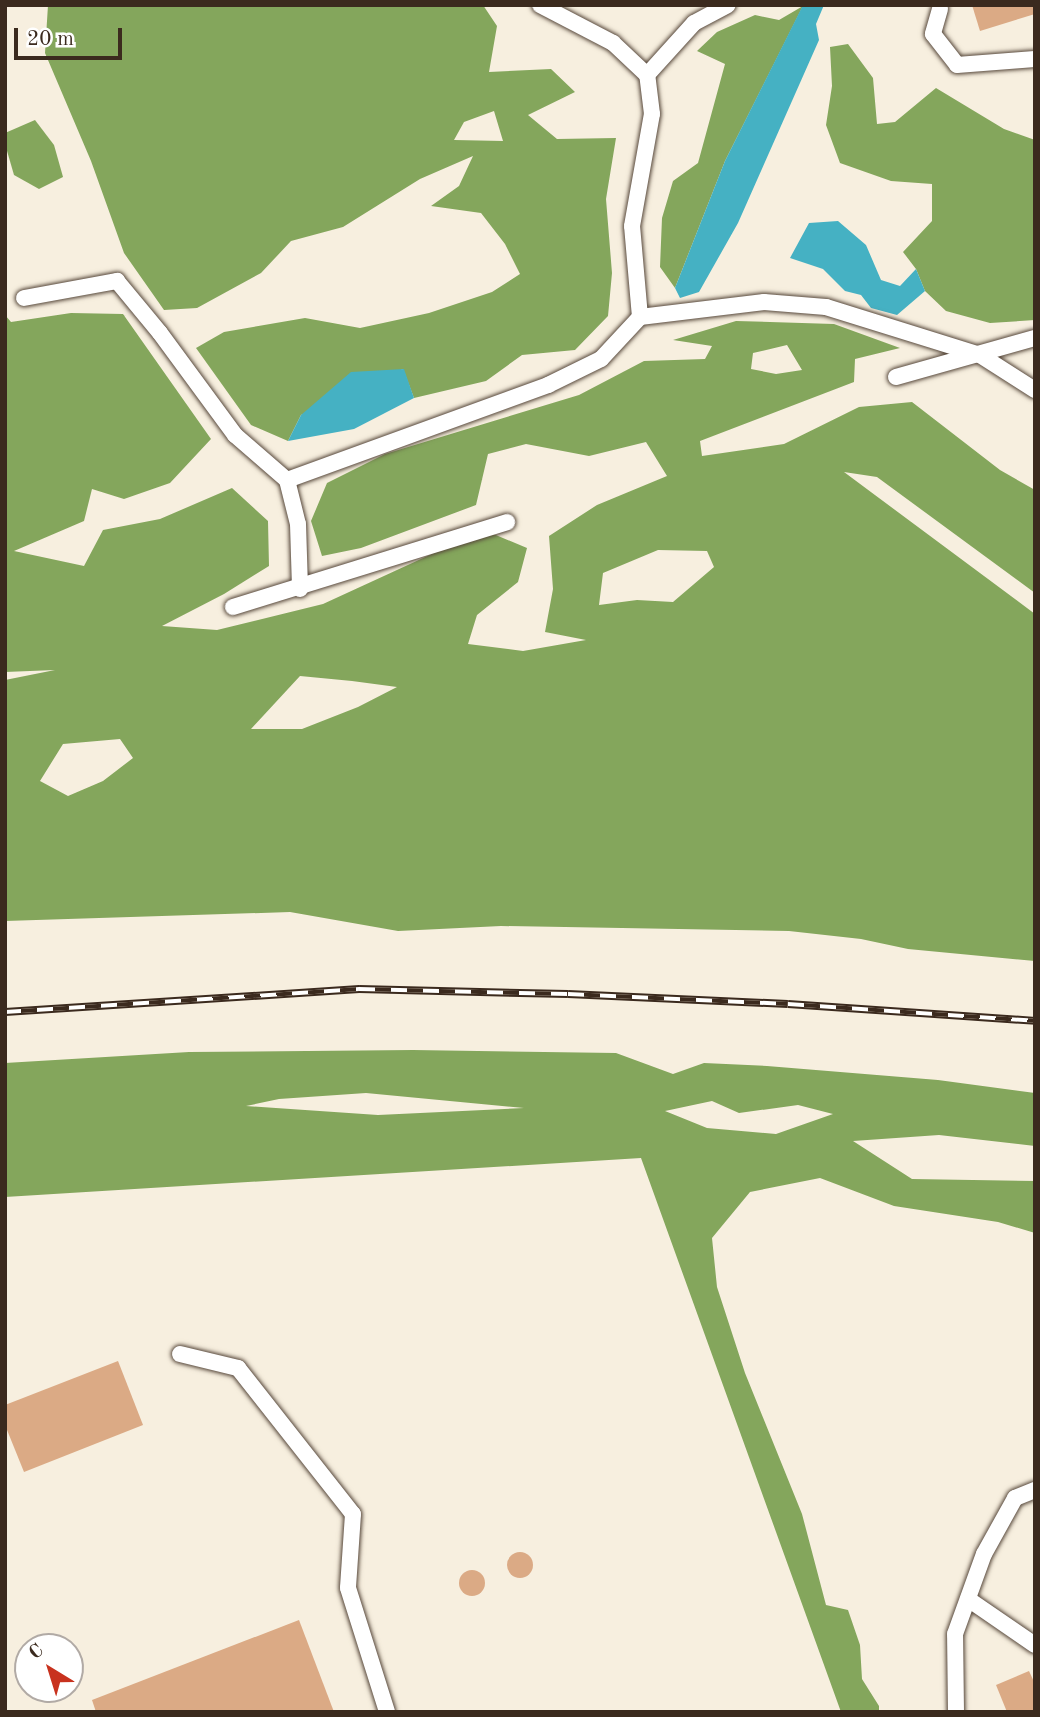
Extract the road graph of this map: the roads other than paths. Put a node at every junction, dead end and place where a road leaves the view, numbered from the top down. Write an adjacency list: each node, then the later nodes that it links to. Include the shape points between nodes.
1 (540, 5): 5 (lane, via 612,43)
2 (728, 5): 5 (lane, via 694,23)
3 (940, 9): 4 (lane, via 933,34 957,65)
4 (1035, 59)
5 (647, 75): 7 (lane, via 652,114 632,226)
6 (24, 298): 12 (lane, via 117,281 235,435)
7 (640, 317): 9 (lane, via 764,302 826,307); 12 (lane, via 601,359 548,385)
8 (1035, 338): 9 (lane)
9 (980, 355): 10 (lane); 11 (lane)
10 (896, 377)
11 (1035, 390)
12 (287, 480): 14 (lane, via 298,524)
13 (507, 522): 14 (lane)
14 (300, 589): 15 (lane)
15 (233, 607)
16 (180, 1354): 20 (lane, via 238,1368 353,1514 348,1588)
17 (1035, 1490): 18 (lane, via 1015,1498 984,1554)
18 (968, 1599): 19 (lane); 21 (lane, via 955,1634)
19 (1035, 1646)
20 (387, 1712)
21 (956, 1712)

